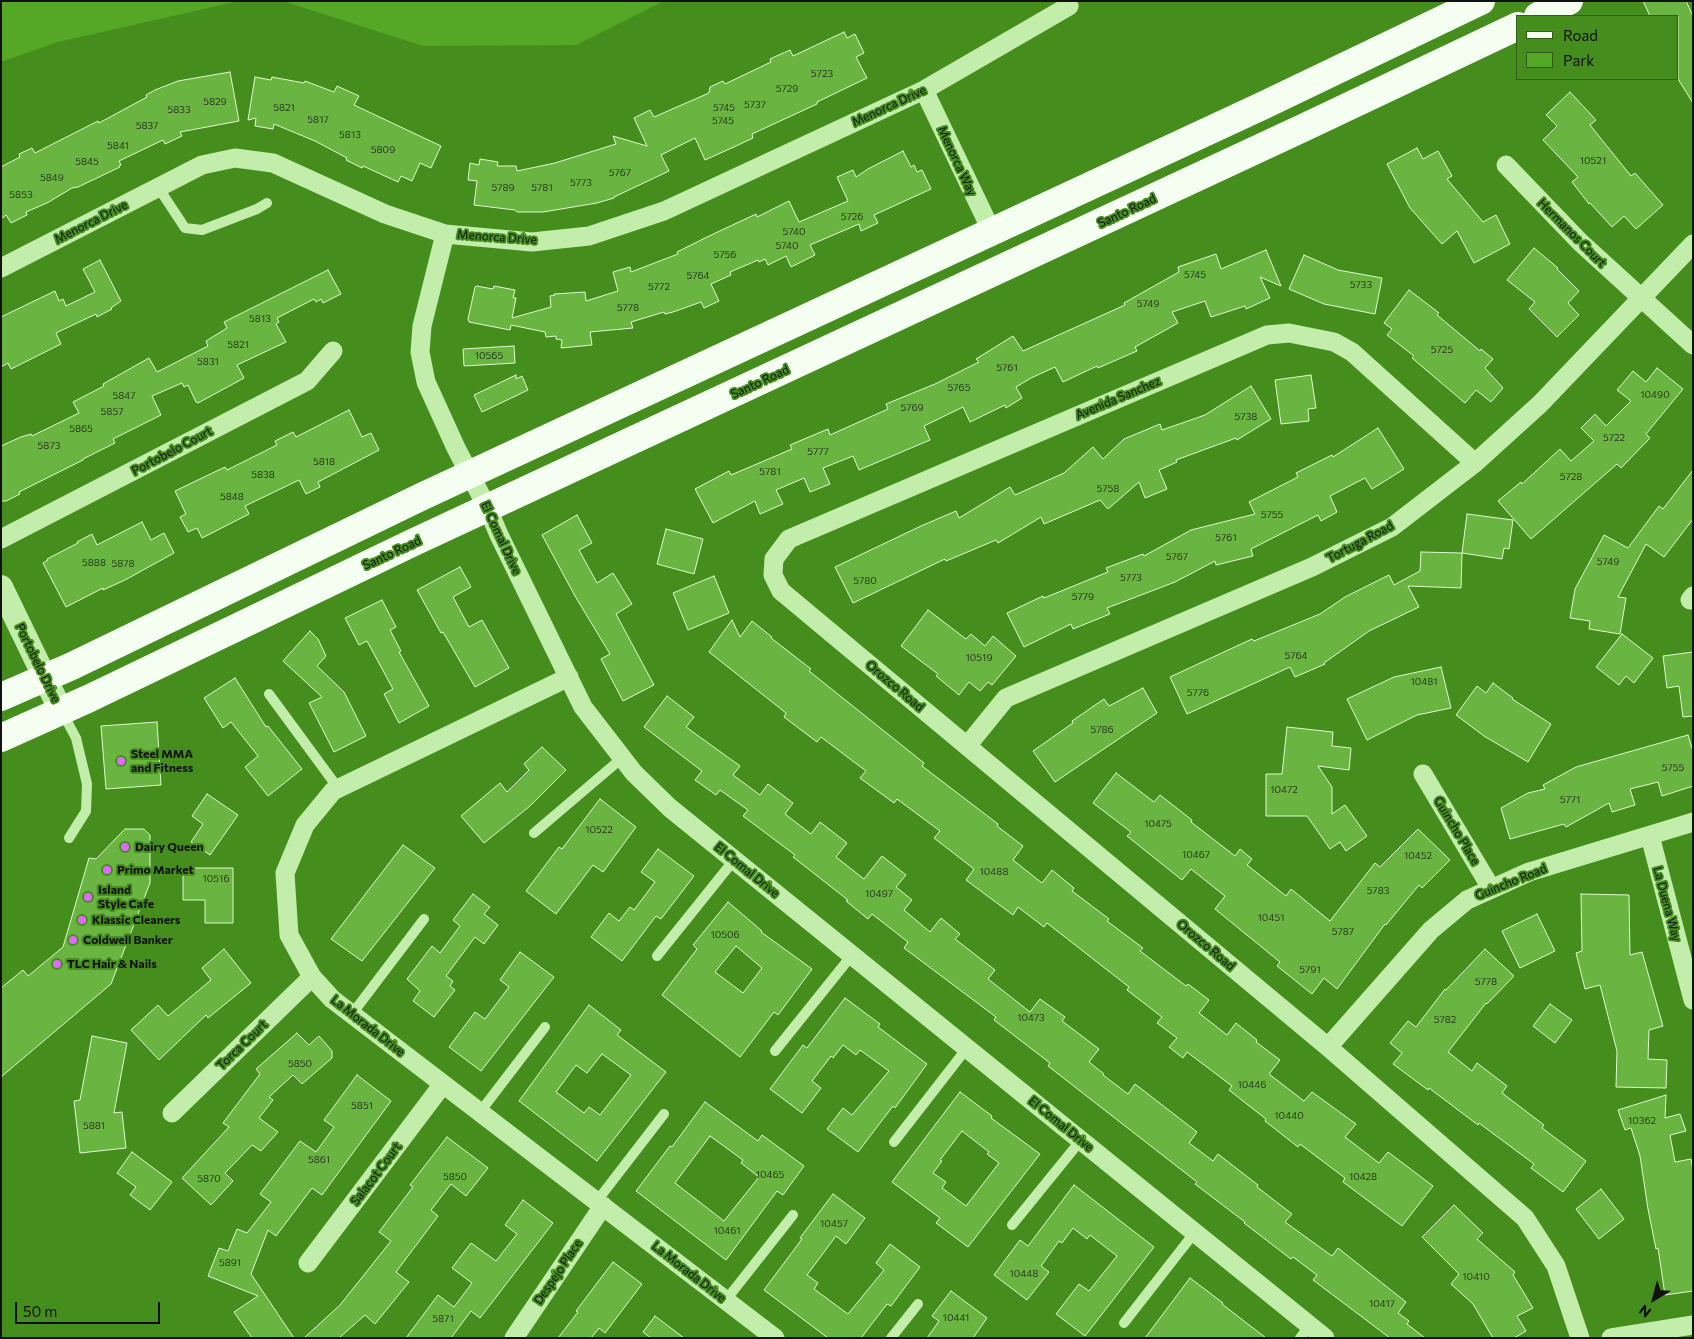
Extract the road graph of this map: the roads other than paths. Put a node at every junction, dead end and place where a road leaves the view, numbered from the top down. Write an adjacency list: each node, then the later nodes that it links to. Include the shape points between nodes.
1 (1481, 1): 10 (main road)
2 (1569, 1): 4 (main road)
3 (1069, 6): 6 (street, Menorca Drive)
4 (1540, 15)
5 (1516, 27): 19 (main road, Santo Road)
6 (924, 90): 10 (street, Menorca Way); 11 (street, Menorca Drive, via 664,211 588,236 532,242)
7 (1506, 165): 14 (street, Hermanos Court)
8 (158, 187): 9 (lane, via 185,228 202,230); 11 (street, Menorca Drive, via 202,165 235,158 273,163 385,214); 13 (street, Menorca Drive)
9 (267, 203)
10 (992, 232): 18 (main road)
11 (445, 234): 18 (street, El Comal Drive, via 422,326 420,352 426,382)
12 (1693, 244): 14 (street, Tortuga Road)
13 (1, 268)
14 (1640, 299): 15 (street, Hermanos Court); 17 (street, Tortuga Road, via 1540,404)
15 (1693, 345)
16 (333, 351): 20 (street, Portobelo Court, via 307,381)
17 (1476, 463): 22 (street, Avenida Sanchez, via 1352,352 1334,342 1289,333 1267,334 789,539 774,559 773,575); 29 (street, Tortuga Road, via 1392,526 1312,568 1006,698)
18 (470, 475): 19 (street, El Comal Drive); 23 (main road)
19 (488, 509): 24 (street, El Comal Drive); 27 (main road, Santo Road)
20 (1, 539)
21 (1, 587): 23 (street, Portobelo Drive)
22 (781, 591): 29 (street, Orozco Road)
23 (46, 677): 26 (main road); 27 (street, Portobelo Drive)
24 (569, 677): 30 (street, El Comal Drive, via 583,707); 32 (street, La Morada Drive)
25 (269, 694): 32 (lane)
26 (1, 697)
27 (61, 711): 28 (main road, Santo Road); 36 (lane, via 76,738 87,784 86,811)
28 (1, 738)
29 (967, 746): 46 (street, Orozco Road)
30 (622, 758): 34 (lane); 37 (street, El Comal Drive, via 670,808)
31 (1423, 774): 38 (street, Guincho Place)
32 (338, 788): 42 (street, La Morada Drive, via 305,825 284,873 289,935)
33 (1693, 822): 35 (street, Guincho Road)
34 (534, 833)
35 (1650, 836): 38 (street, Guincho Road, via 1529,872); 43 (street, La Duena Way)
36 (70, 838)
37 (734, 860): 40 (street, El Comal Drive); 41 (lane)
38 (1491, 888): 46 (street, Guincho Road, via 1467,900 1431,930)
39 (424, 919): 44 (lane)
40 (852, 955): 47 (street, El Comal Drive); 48 (lane)
41 (658, 956)
42 (312, 977): 44 (street, La Morada Drive, via 332,999); 51 (street, Torca Court)
43 (1693, 1000)
44 (352, 1014): 49 (street, La Morada Drive)
45 (545, 1027): 50 (lane)
46 (1328, 1047): 69 (street, Orozco Road, via 1525,1218 1556,1266)
47 (967, 1048): 53 (street, El Comal Drive); 54 (lane)
48 (775, 1051)
49 (443, 1084): 50 (street, La Morada Drive); 59 (street, Salacot Court)
50 (480, 1112): 55 (street, La Morada Drive)
51 (172, 1113)
52 (664, 1114): 55 (lane)
53 (1081, 1140): 57 (lane); 58 (street, El Comal Drive)
54 (894, 1142)
55 (600, 1203): 60 (street, La Morada Drive); 65 (street, Despejo Place)
56 (793, 1215): 60 (lane)
57 (1012, 1225)
58 (1195, 1232): 62 (lane); 64 (street, El Comal Drive)
59 (308, 1263)
60 (726, 1300): 66 (street, La Morada Drive)
61 (918, 1304): 67 (lane)
62 (1124, 1323)
63 (1693, 1325): 70 (street)
64 (1305, 1332): 68 (street, El Comal Drive)
65 (514, 1338)
66 (774, 1338)
67 (891, 1338)
68 (1326, 1338)
69 (1580, 1338)
70 (1611, 1338)

